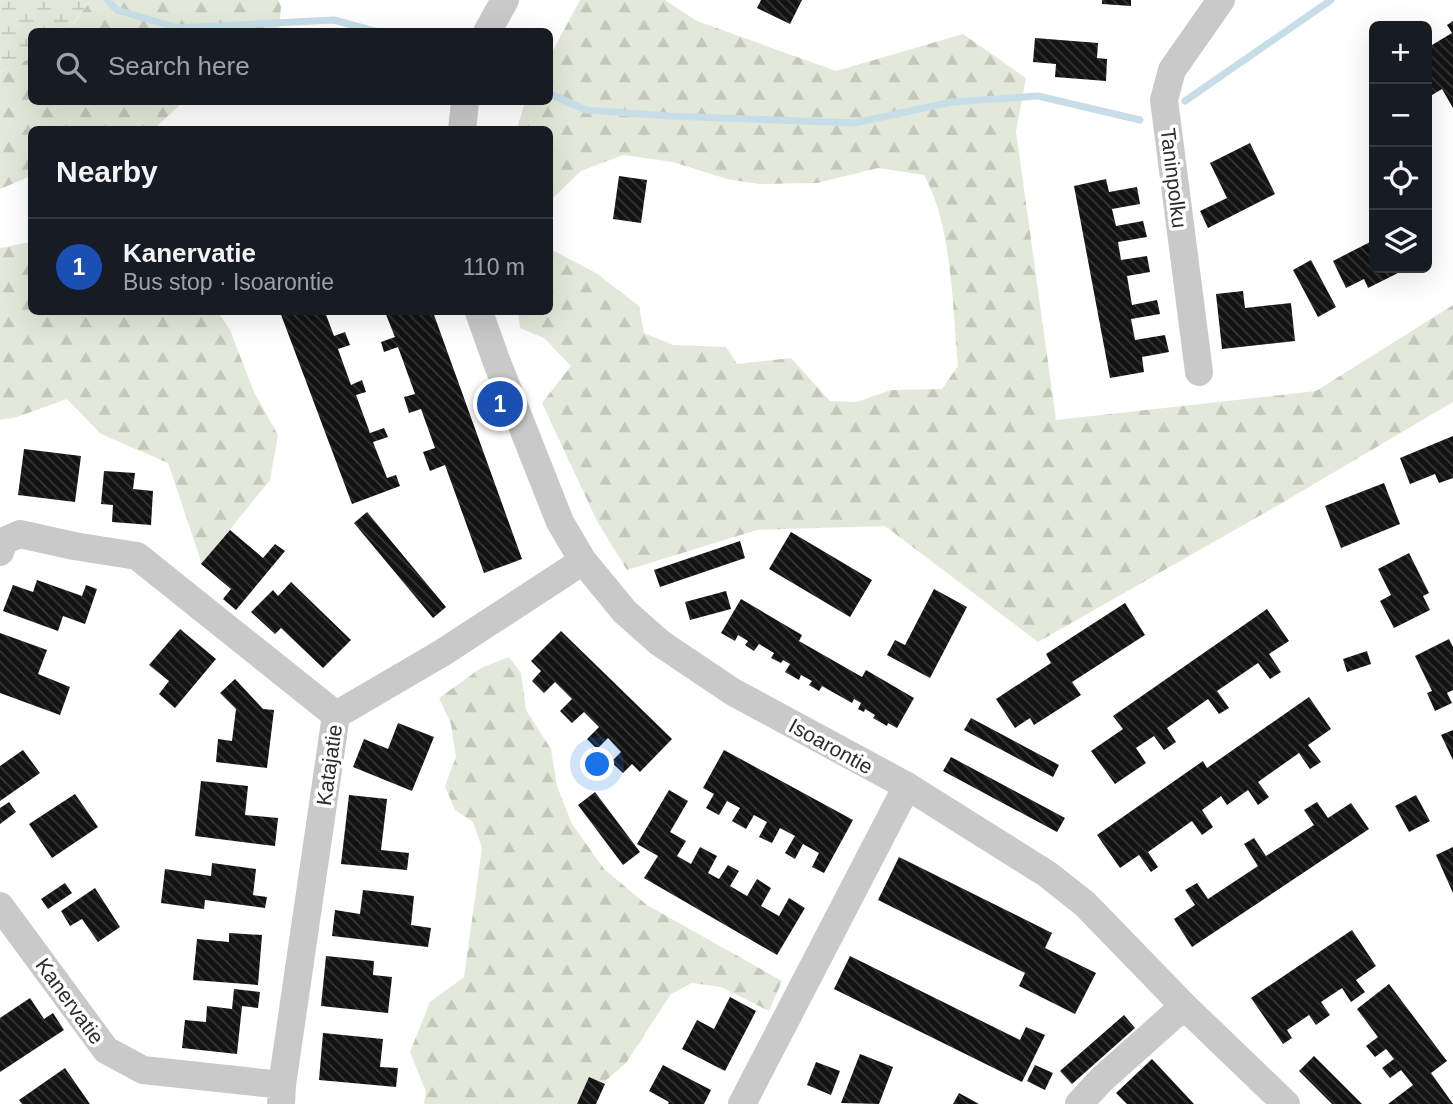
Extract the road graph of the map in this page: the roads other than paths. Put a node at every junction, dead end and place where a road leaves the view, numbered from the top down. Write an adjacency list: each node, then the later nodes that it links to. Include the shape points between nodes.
1 (505, 0): 3 (street)
2 (1222, 0): 7 (street, Taninpolku, via 1172,70 1164,100)
3 (489, 28)
4 (465, 105): 5 (street)
5 (462, 126)
6 (480, 315): 9 (street, Isoarontie, via 560,522)
7 (1199, 372)
8 (0, 552): 10 (street, via 4,541 20,534 137,556)
9 (583, 561): 10 (street, Katajatie); 11 (street, Isoarontie, via 625,612 660,643 733,692)
10 (336, 715): 14 (street, Katajatie)
11 (907, 786): 13 (street, Isoarontie, via 1085,904); 15 (street)
12 (0, 906): 14 (street, Kanervatie, via 106,1051 143,1070)
13 (1185, 1006): 16 (street); 17 (street, Isoarontie)
14 (282, 1094)
15 (742, 1104)
16 (1079, 1104)
17 (1286, 1104)

